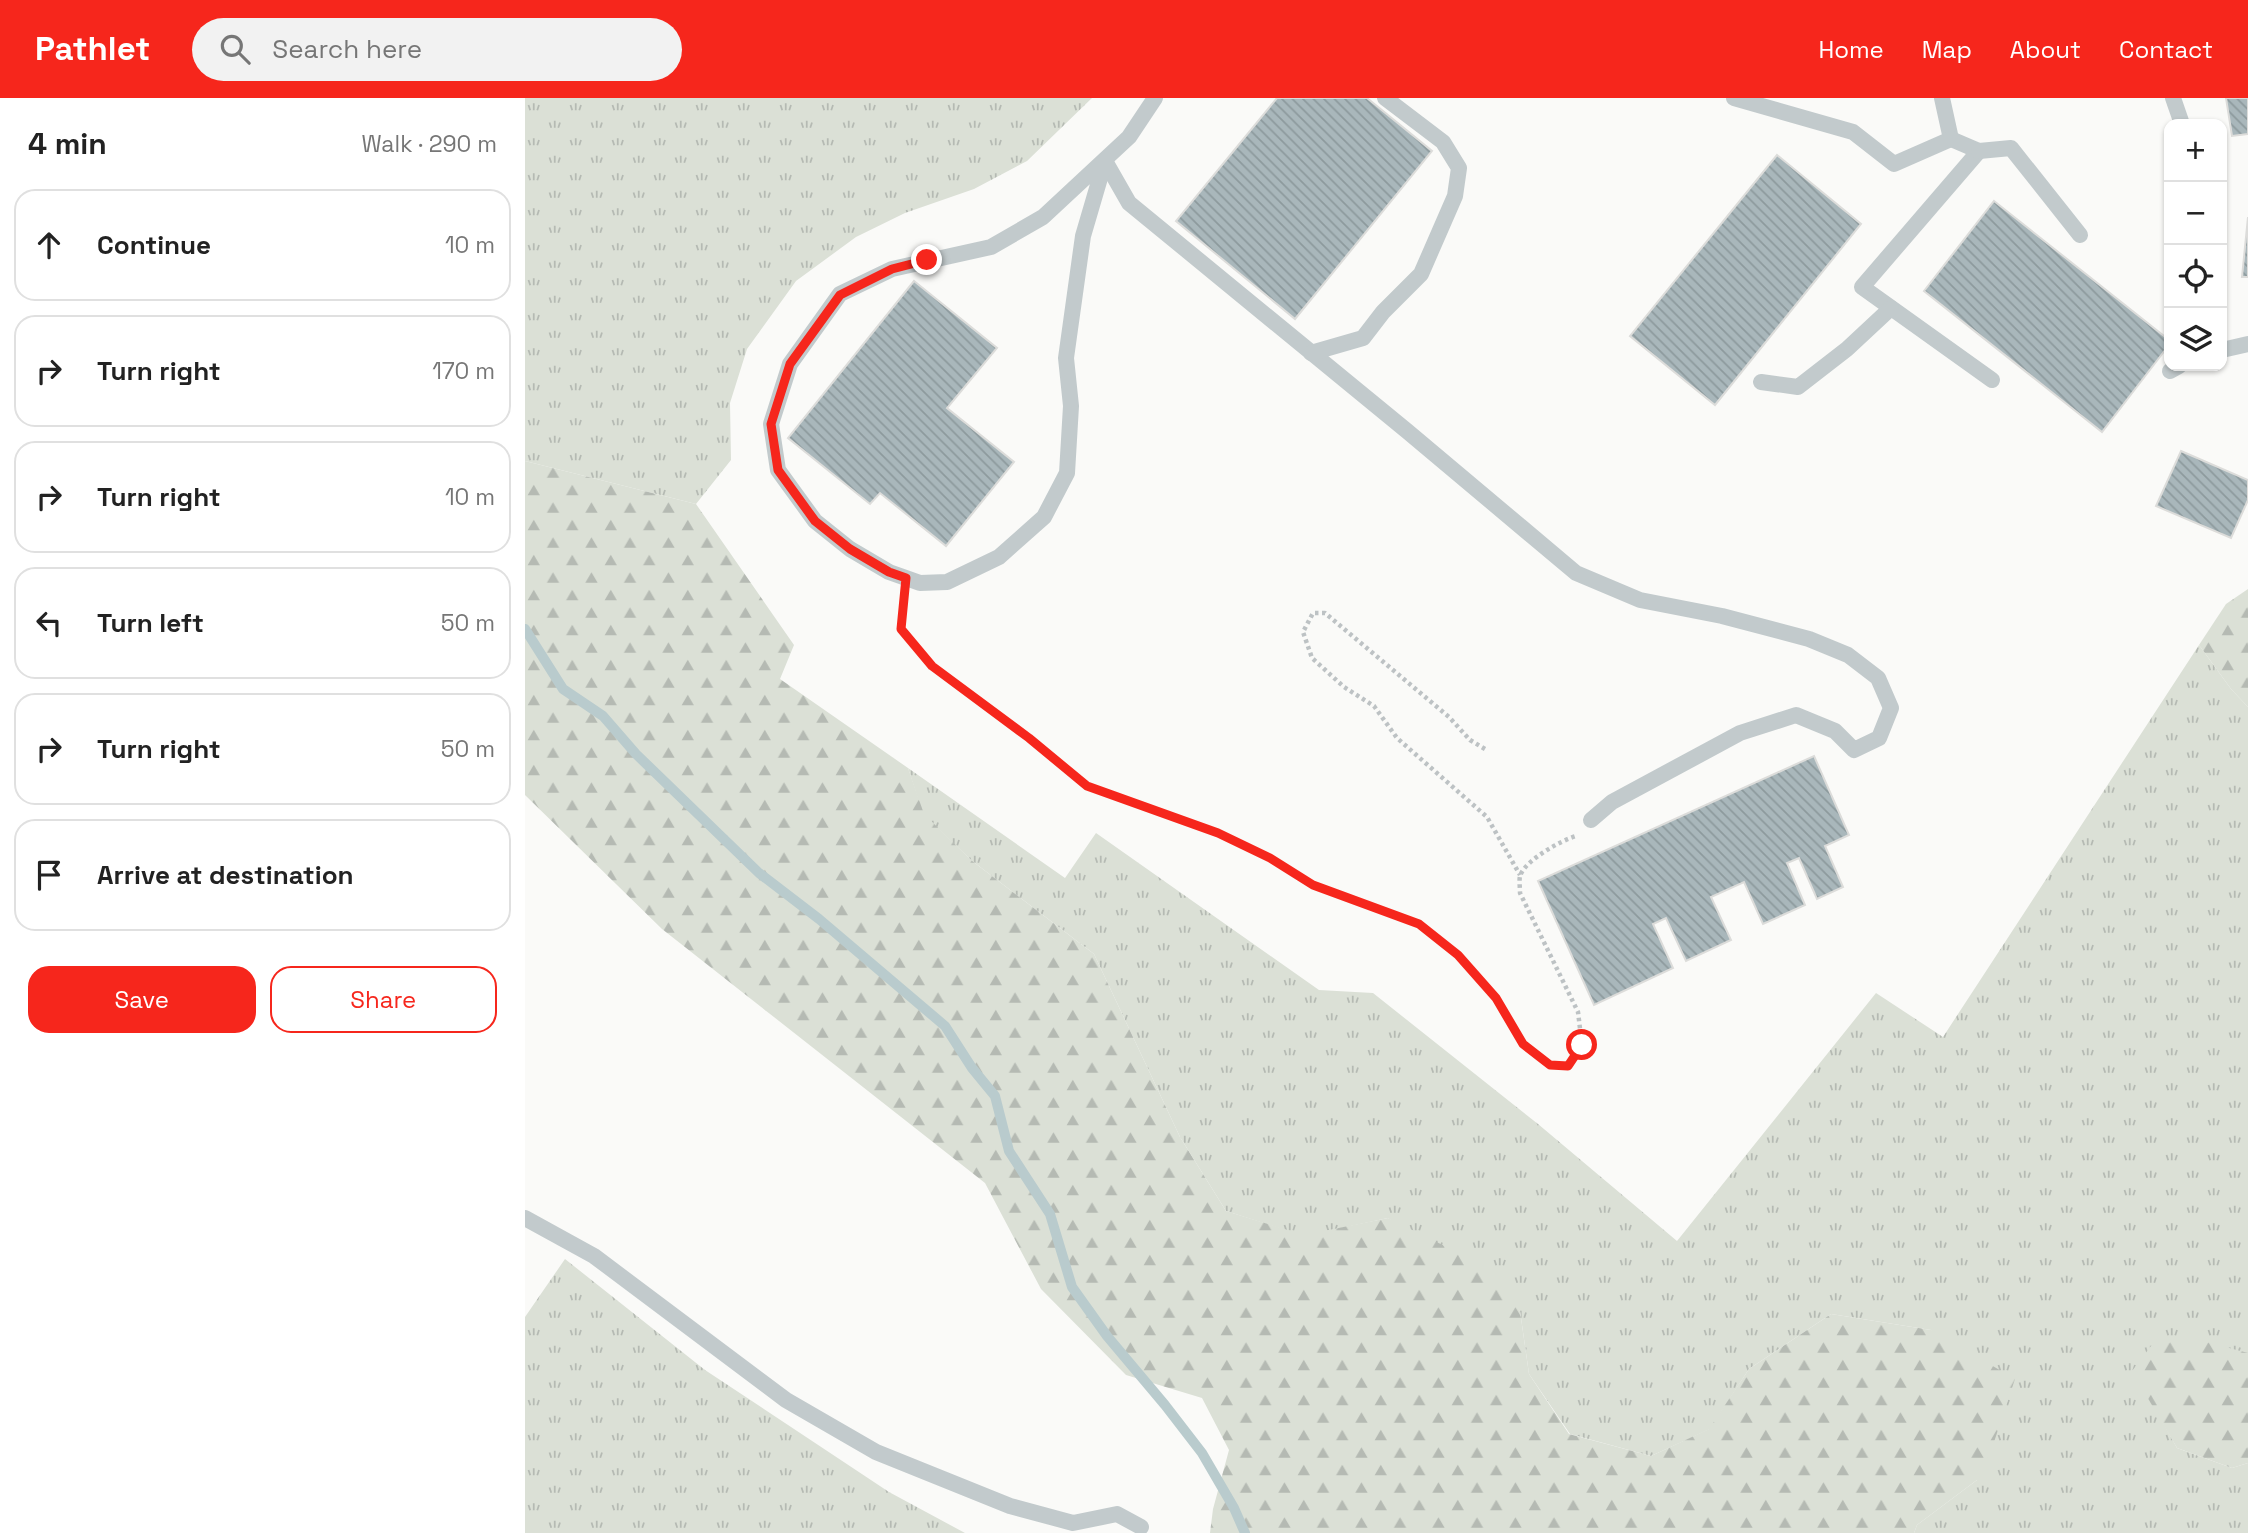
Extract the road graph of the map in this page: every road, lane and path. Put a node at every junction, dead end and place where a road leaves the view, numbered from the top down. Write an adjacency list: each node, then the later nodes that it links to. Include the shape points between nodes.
1 (1155, 98): 9 (lane, via 1129,137)
2 (1385, 98): 14 (lane, via 1443,142 1459,168 1455,196 1421,274 1363,338)
3 (1734, 98): 7 (lane, via 1853,132 1894,164)
4 (1942, 98): 7 (lane)
5 (2173, 98): 6 (lane)
6 (2180, 119)
7 (1951, 139): 8 (lane)
8 (1979, 151): 10 (lane, via 2011,148); 11 (lane, via 1862,287)
9 (1105, 160): 14 (lane, via 1129,203); 17 (lane, via 1083,236 1066,358 1071,406 1067,472 1044,517 999,557 947,582 920,583); 17 (lane, via 1044,217 991,247 892,269 840,295 790,364 771,424 778,470 815,521 850,549)
10 (2080, 235)
11 (1891, 308): 15 (lane); 16 (lane, via 1798,387)
12 (2248, 344): 13 (lane)
13 (2227, 349)
14 (1311, 353): 19 (lane, via 1576,573 1640,600 1809,639 1848,655 1878,678 1891,708 1879,738 1854,750 1835,731 1796,715 1740,733 1612,802)
15 (1992, 380)
16 (1761, 382)
17 (906, 578): 20 (path, via 901,629 932,666 1087,786 1218,833 1313,885 1419,924 1458,955 1496,998 1523,1044 1550,1065 1568,1066 1582,1045 1578,1012 1521,893)
18 (1485, 749): 20 (path, via 1325,613 1313,613 1303,632 1312,658 1374,706 1398,738 1487,817)
19 (1591, 820): 20 (path, via 1579,835 1531,861)
20 (1520, 875)
21 (525, 1218): 22 (lane, via 594,1256 786,1400 876,1452 1010,1506 1073,1523 1117,1514)
22 (1141, 1527)

